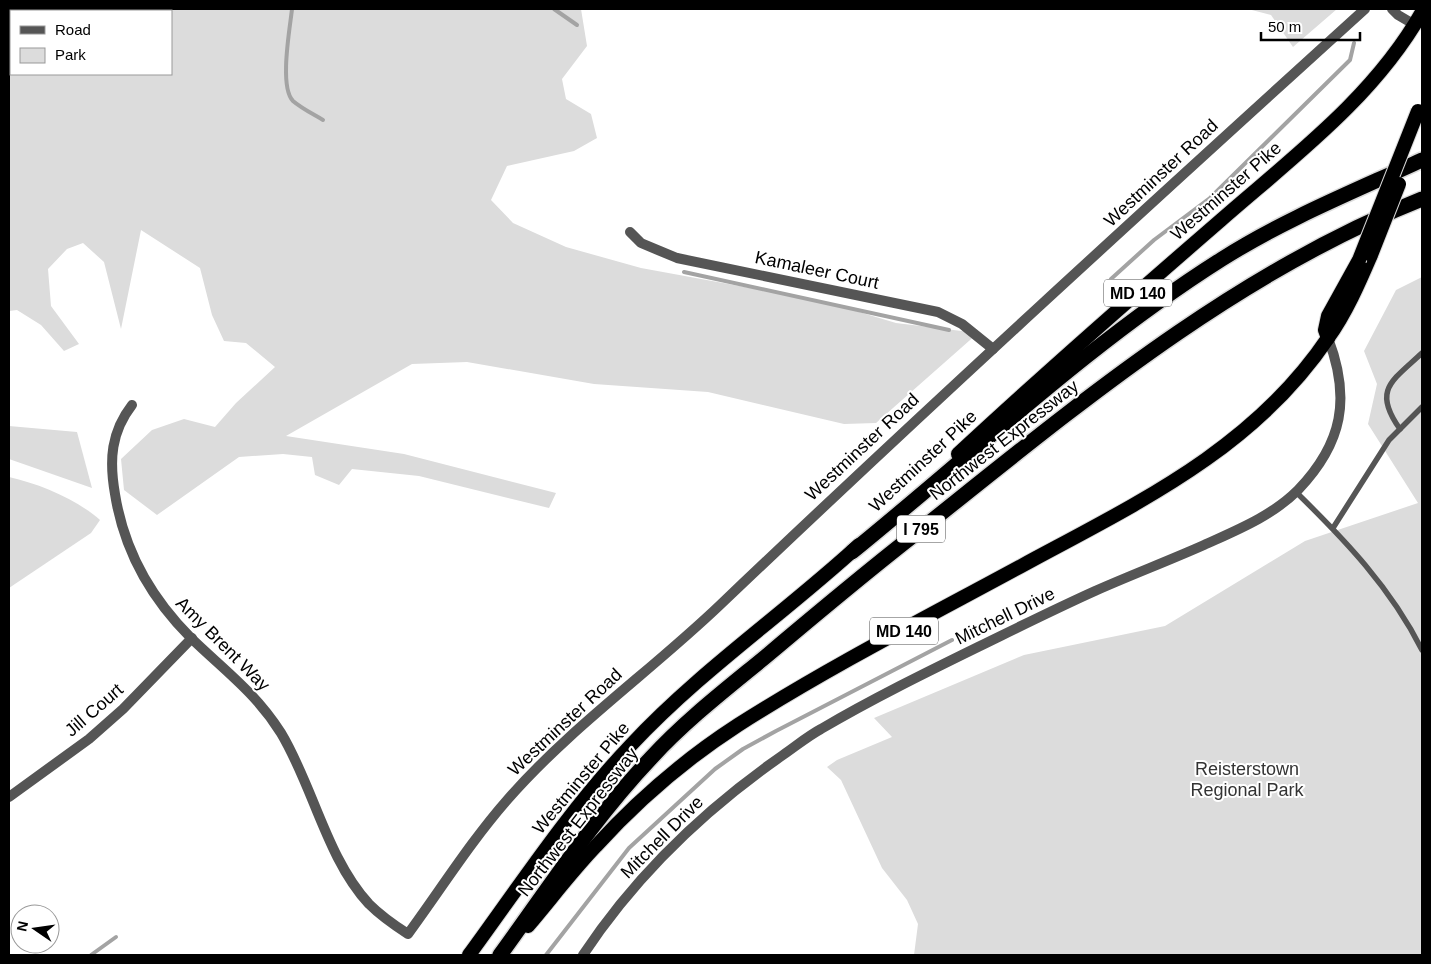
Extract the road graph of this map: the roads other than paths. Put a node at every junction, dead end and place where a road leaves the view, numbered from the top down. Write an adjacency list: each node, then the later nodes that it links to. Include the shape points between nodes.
1 (1365, 9): 12 (street, Westminster Road)
2 (1392, 9): 4 (street)
3 (1422, 12): 4 (highway, Westminster Pike / MD 140)
4 (1420, 29): 19 (highway, Westminster Pike / MD 140, via 1337,119 1038,380)
5 (1420, 106): 10 (highway, bridge)
6 (1422, 126): 10 (highway, MD 140, bridge)
7 (1422, 160): 19 (highway, Northwest Expressway / I 795, via 1281,225 1223,258 1151,307 1059,379)
8 (1422, 199): 25 (highway, Northwest Expressway / I 795, via 1304,255 1218,305 1140,358 868,571 685,724 650,758 614,800)
9 (630, 232): 12 (street, Kamaleer Court, via 641,243 677,258 938,312 962,324)
10 (1365, 257): 11 (highway, MD 140, via 1358,284)
11 (1328, 338): 17 (street, Mitchell Drive, via 1340,375 1340,410 1325,454); 25 (highway, MD 140, via 1273,403 1213,456 1111,518 776,702 696,755 595,846)
12 (993, 349): 23 (street, Westminster Road, via 874,457 717,608 534,771 507,800)
13 (1422, 353): 16 (lane, via 1386,391 1388,412)
14 (132, 405): 20 (street, Amy Brent Way, via 120,420 112,454 118,512 138,570 168,614)
15 (1422, 408): 16 (lane)
16 (1400, 429): 18 (lane, via 1389,440)
17 (1296, 492): 18 (lane); 26 (street, Mitchell Drive, via 1246,526 1094,592 949,661 819,730 716,804 681,836 618,907)
18 (1333, 528): 21 (lane, via 1378,579)
19 (852, 552): 24 (highway, Westminster Pike / MD 140, via 675,702 631,744 546,848)
20 (192, 638): 22 (street, Jill Court, via 88,739); 23 (street, Amy Brent Way, via 248,688 265,711 295,759 355,884 381,915)
21 (1422, 650)
22 (9, 797)
23 (408, 934)
24 (469, 955)
25 (502, 955)
26 (583, 955)

